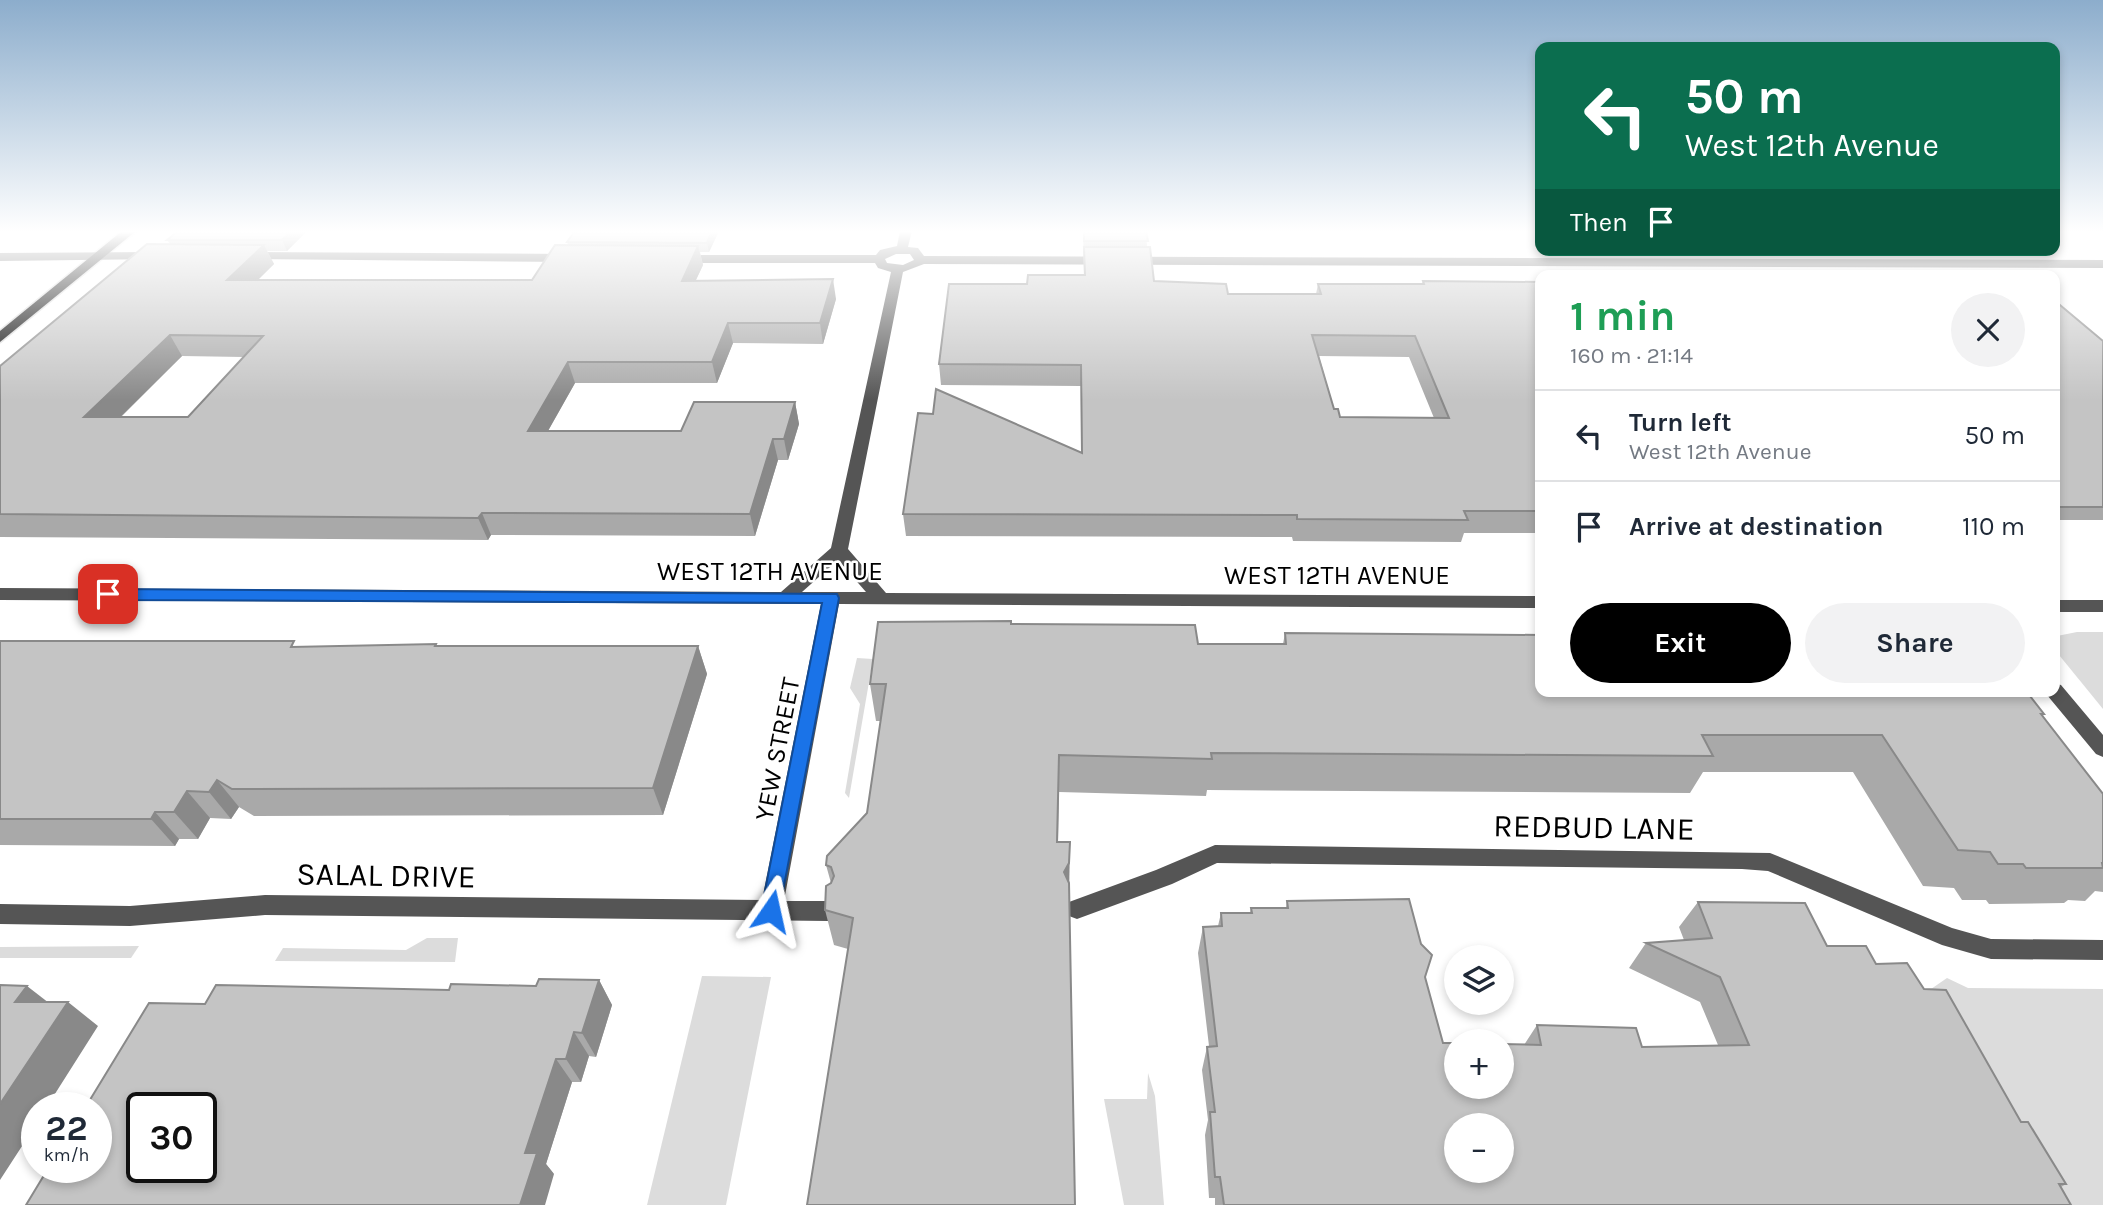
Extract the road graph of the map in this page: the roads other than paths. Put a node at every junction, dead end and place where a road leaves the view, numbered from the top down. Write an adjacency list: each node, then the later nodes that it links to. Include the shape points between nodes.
1 (62, 287): 3 (main road)
2 (894, 287): 4 (street)
3 (0, 338)
4 (839, 550): 6 (street); 8 (street)
5 (0, 594): 6 (street, WEST 12TH AVENUE)
6 (785, 598): 7 (street, WEST 12TH AVENUE)
7 (831, 598): 8 (street, WEST 12TH AVENUE); 15 (street, YEW STREET)
8 (881, 598): 9 (street, WEST 12TH AVENUE)
9 (1535, 603)
10 (2060, 606): 11 (street)
11 (2103, 606)
12 (2060, 697): 13 (street)
13 (2103, 749)
14 (1077, 909): 18 (street, REDBUD LANE, via 1215,854 1742,860 1770,862 1950,938 1991,949)
15 (771, 911): 16 (street); 17 (street, SALAL DRIVE, via 265,905 130,916)
16 (830, 911)
17 (0, 914)
18 (2103, 950)

